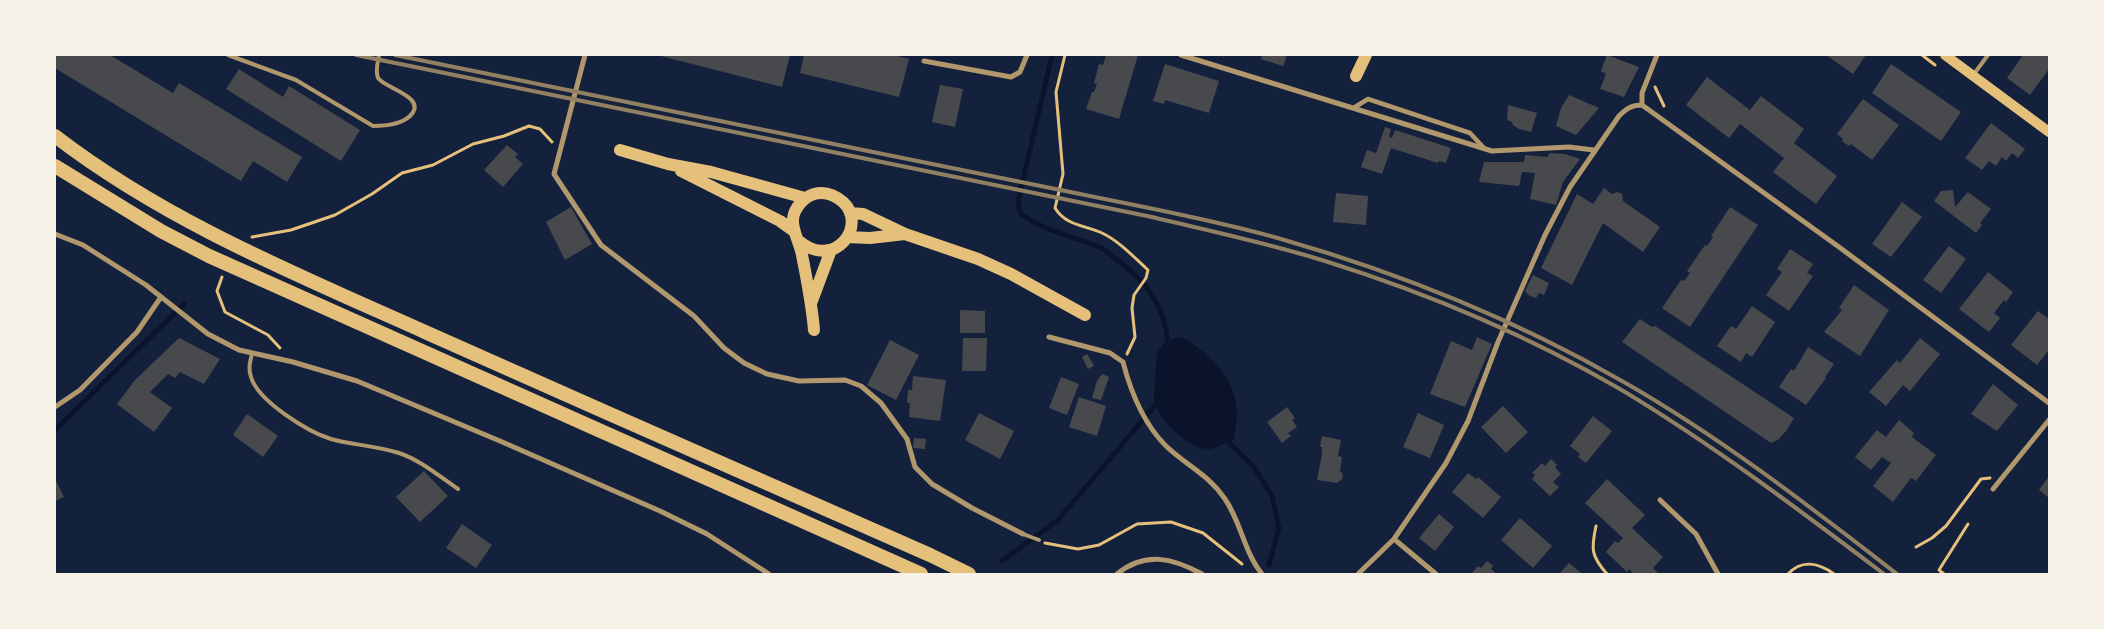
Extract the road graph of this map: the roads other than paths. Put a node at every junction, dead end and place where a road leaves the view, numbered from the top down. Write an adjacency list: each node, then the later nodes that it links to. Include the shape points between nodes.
1 (228, 55): 2 (lane, via 296,80 373,126 385,126 410,116 414,108 412,100 405,94 378,78)
2 (379, 55)
3 (585, 55): 41 (street, via 554,174 601,245 694,316 724,348 744,363 767,374 799,381 845,380 861,386 881,403 907,440 915,467 932,484)
4 (1026, 55): 10 (street, via 1020,72 1011,77)
5 (1181, 55): 14 (street)
6 (1366, 55): 11 (main road)
7 (1657, 55): 13 (street, via 1642,93)
8 (1988, 55): 12 (lane)
9 (1947, 56): 12 (main road)
10 (924, 61)
11 (1356, 76)
12 (1973, 76): 15 (main road)
13 (1642, 105): 19 (street, via 1626,108); 35 (street)
14 (1356, 107): 17 (street); 17 (street, via 1368,99 1470,133)
15 (2049, 132)
16 (55, 136): 46 (highway, via 120,183 170,212 291,272)
17 (1484, 148): 19 (street, via 1492,151 1569,146)
18 (620, 150): 20 (main road)
19 (1594, 150): 42 (street, via 1546,235 1498,342 1468,421 1446,463)
20 (668, 164): 22 (main road, via 712,172); 26 (main road, via 780,221)
21 (55, 166): 45 (highway, via 161,231 282,291)
22 (806, 198): 23 (main road, via 815,194 831,195 844,203); 26 (main road, via 797,207 793,219)
23 (850, 212): 25 (main road, via 863,214); 27 (main road, via 851,225)
24 (55, 234): 29 (street, via 83,245)
25 (905, 234): 27 (main road); 31 (main road, via 978,259)
26 (796, 236): 28 (main road, via 808,248 819,252); 30 (main road)
27 (847, 237): 28 (main road)
28 (831, 250): 30 (main road)
29 (161, 297): 34 (street, via 208,334); 36 (street, via 137,332 80,390)
30 (812, 301): 32 (main road)
31 (1085, 315)
32 (814, 330)
33 (1049, 337): 49 (street, via 1110,353 1123,362 1130,389 1142,415 1166,445 1215,484 1239,524 1254,565)
34 (252, 354): 39 (lane, via 249,364 251,377 260,393 301,424 331,439 400,453); 44 (street, via 357,381 500,441 707,534)
35 (2049, 403)
36 (55, 407)
37 (2049, 420): 38 (street)
38 (1993, 488)
39 (458, 489)
40 (1660, 500): 52 (street, via 1696,534)
41 (1025, 535): 43 (lane)
42 (1394, 539): 50 (street); 51 (street)
43 (1039, 540)
44 (769, 574)
45 (921, 574)
46 (969, 574)
47 (1118, 574): 48 (street, via 1128,566 1158,559 1183,563)
48 (1202, 574)
49 (1262, 574)
50 (1358, 574)
51 (1436, 574)
52 (1718, 574)

